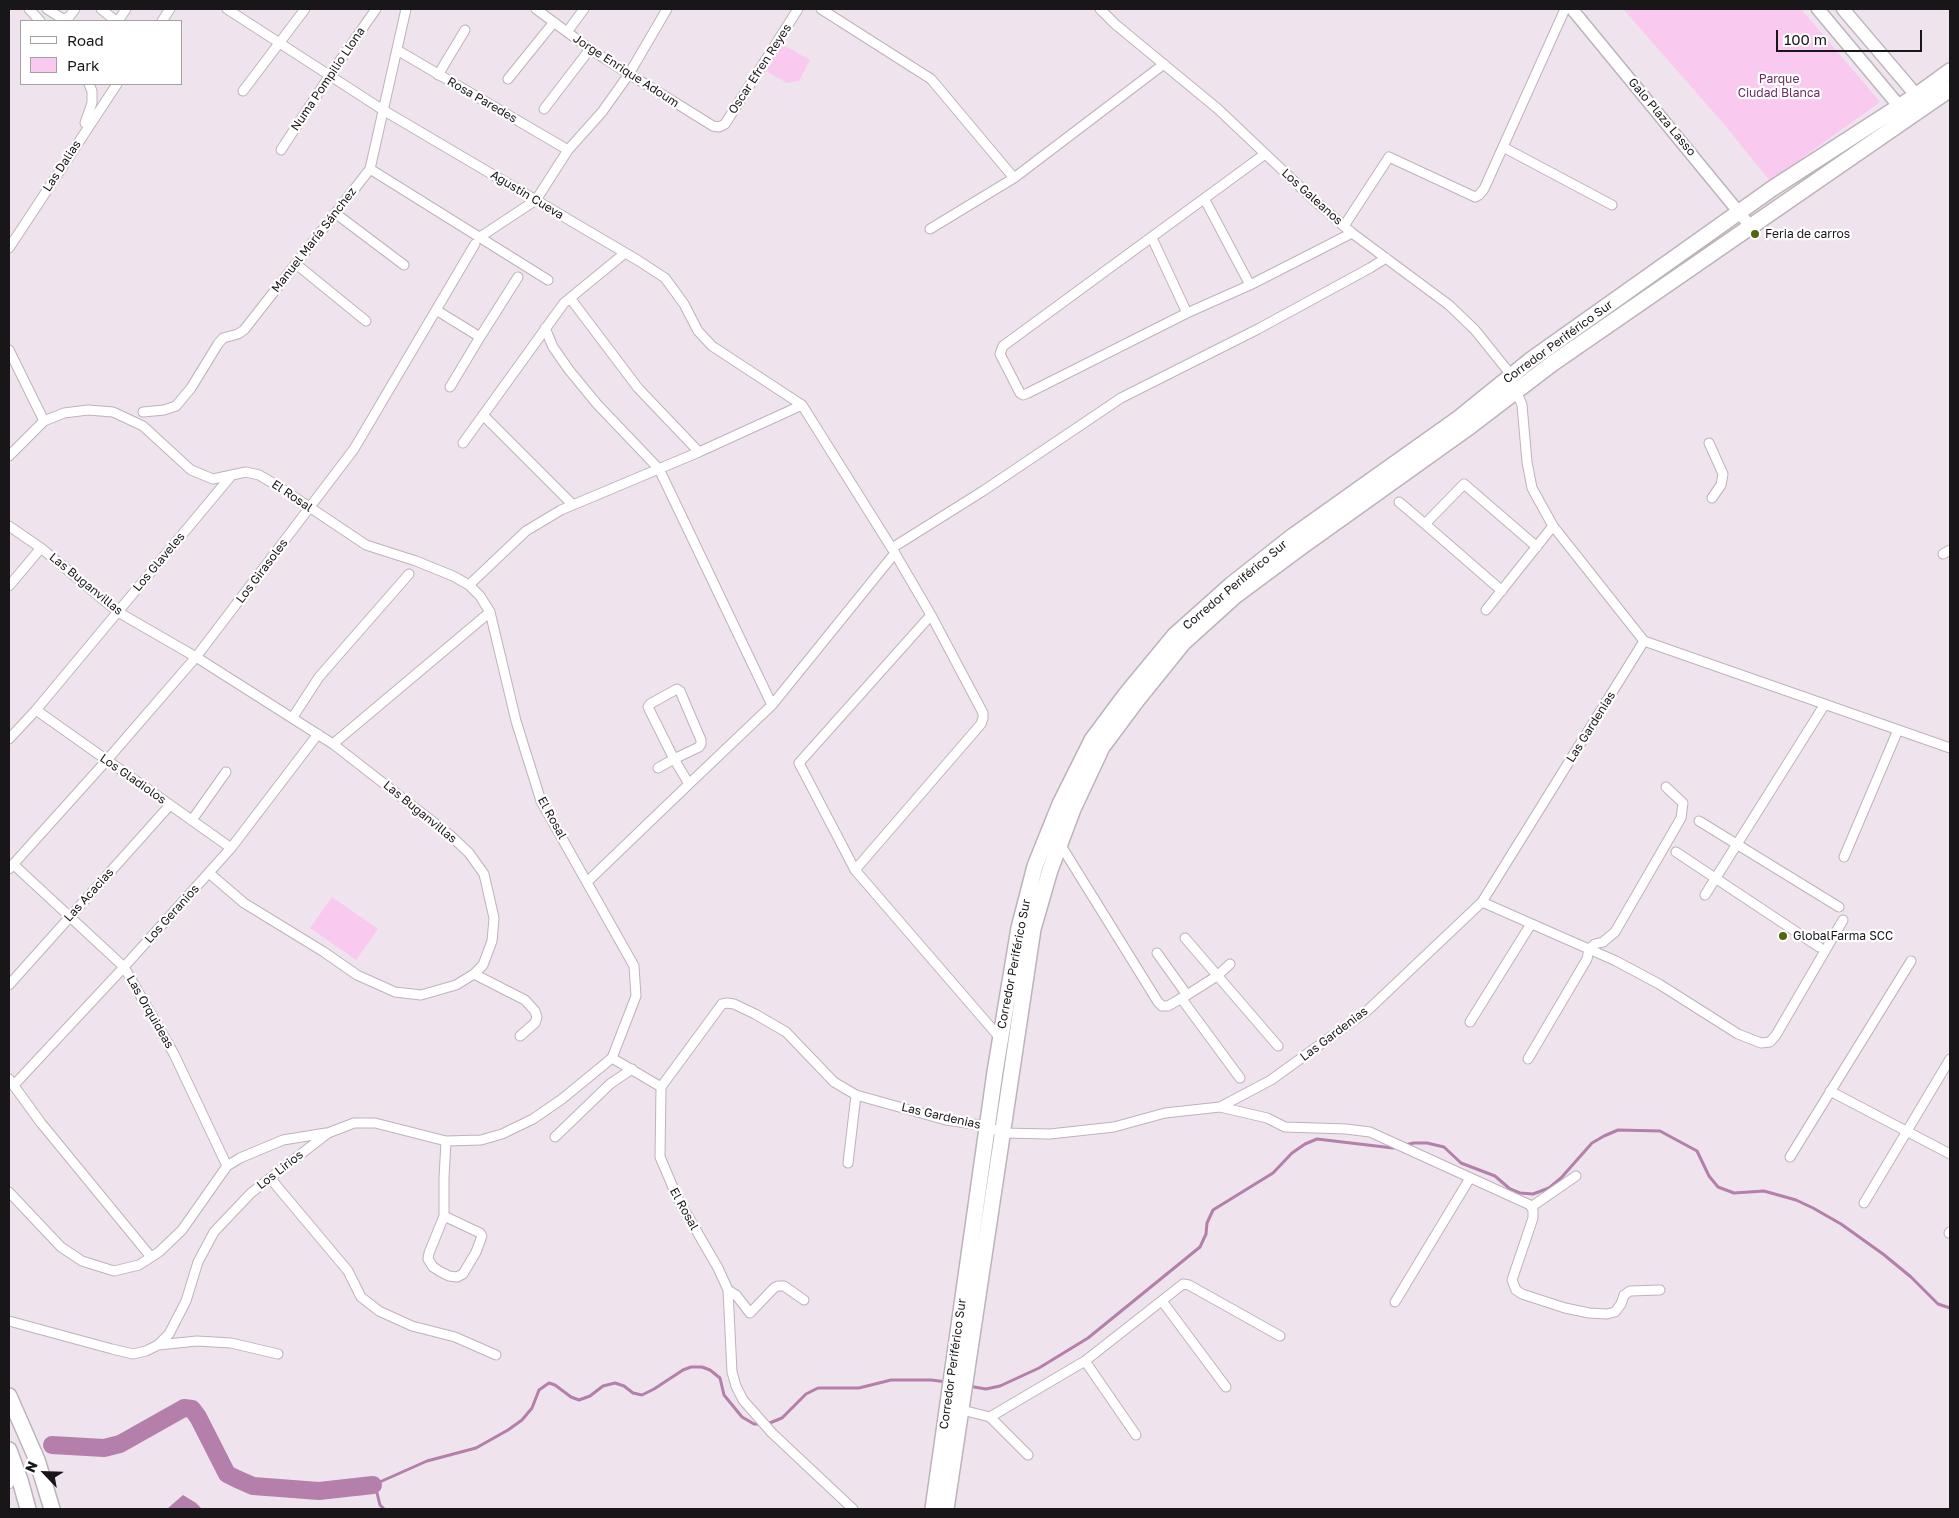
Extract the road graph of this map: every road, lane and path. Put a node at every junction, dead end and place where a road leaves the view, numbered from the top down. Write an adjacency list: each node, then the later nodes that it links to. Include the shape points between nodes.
1 (29, 9): 21 (street)
2 (47, 9): 22 (street)
3 (76, 9): 22 (street)
4 (101, 9): 23 (street)
5 (126, 9): 24 (street)
6 (170, 9): 25 (street)
7 (228, 9): 31 (street, Agustin Cueva)
8 (305, 9): 31 (street)
9 (376, 9): 38 (street, Numa Pompilio Llona)
10 (406, 9): 33 (street, Manuel María Sánchez)
11 (536, 9): 26 (street, Jorge Enrique Adoum)
12 (584, 9): 29 (street)
13 (668, 9): 37 (street)
14 (798, 9): 49 (street, Oscar Efren Reyes, via 725,124)
15 (821, 9): 56 (street, via 930,79)
16 (1100, 9): 34 (street, Los Galeanos)
17 (1564, 9): 50 (street)
18 (1572, 9): 60 (street, Galo Plaza Lasso)
19 (1818, 9): 30 (main road)
20 (1843, 9): 27 (main road)
21 (39, 20)
22 (65, 20)
23 (116, 20)
24 (118, 20)
25 (163, 20)
26 (554, 22): 29 (street, Jorge Enrique Adoum); 39 (street)
27 (1857, 24): 30 (main road); 44 (main road)
28 (465, 30): 36 (street)
29 (567, 32): 32 (street, Jorge Enrique Adoum)
30 (1842, 37): 45 (main road)
31 (280, 43): 38 (street, Agustin Cueva); 43 (street)
32 (590, 49): 37 (street, Jorge Enrique Adoum); 47 (street)
33 (397, 50): 36 (street, Rosa Paredes); 46 (street, Manuel María Sánchez)
34 (1164, 64): 54 (street, Los Galeanos, via 1218,108); 56 (street)
35 (1950, 71): 44 (main road, Corredor Periférico Sur)
36 (438, 74): 52 (street, Rosa Paredes)
37 (629, 74): 49 (street, Jorge Enrique Adoum); 52 (street, via 602,112)
38 (330, 75): 46 (street, Agustin Cueva); 51 (street, Numa Pompilio Llona)
39 (508, 79)
40 (89, 85): 53 (street, via 92,103 89,115)
41 (116, 85): 53 (street, Las Dalias)
42 (1950, 89): 44 (main road, Corredor Periférico Sur)
43 (243, 91)
44 (1921, 101): 45 (main road, Corredor Periférico Sur); 48 (main road, Corredor Periférico Sur)
45 (1899, 106): 48 (main road); 60 (main road, Corredor Periférico Sur)
46 (383, 110): 55 (street, Manuel María Sánchez); 57 (street, Agustin Cueva)
47 (544, 110)
48 (1909, 118): 63 (main road, Corredor Periférico Sur)
49 (719, 127)
50 (1503, 147): 59 (street); 62 (street, via 1484,189 1475,197 1388,157)
51 (281, 150)
52 (568, 150): 57 (street)
53 (72, 151): 68 (street, Las Dalias)
54 (1265, 154): 58 (street); 62 (street, Los Galeanos)
55 (370, 168): 61 (street, Manuel María Sánchez); 67 (street)
56 (1014, 178): 64 (street)
57 (536, 200): 67 (street); 69 (street, Agustin Cueva)
58 (1205, 200): 66 (street); 75 (street)
59 (1612, 205)
60 (1740, 212): 63 (street, Galo Plaza Lasso); 83 (main road, Corredor Periférico Sur)
61 (335, 214): 71 (street, Manuel María Sánchez); 72 (street)
62 (1344, 226): 65 (street, Los Galeanos)
63 (1751, 227): 85 (main road, Corredor Periférico Sur)
64 (930, 229)
65 (1352, 233): 70 (street, Los Galeanos); 75 (street)
66 (1152, 238): 78 (street); 78 (street, via 1003,346 1000,354 1023,395)
67 (478, 240): 74 (street); 77 (street, Los Girasoles)
68 (9, 248)
69 (625, 253): 76 (street); 86 (street, Agustin Cueva, via 665,278 698,331 712,346)
70 (1386, 258): 83 (street, Los Galeanos, via 1449,305 1475,330); 105 (street, via 1258,329 1121,398)
71 (296, 264): 79 (street); 87 (street, Manuel María Sánchez, via 244,330 223,338 176,406)
72 (404, 265)
73 (518, 277): 81 (street)
74 (548, 280)
75 (1250, 285): 78 (street)
76 (570, 298): 80 (street); 92 (street, via 638,388)
77 (436, 310): 81 (street); 99 (street, Los Girasoles, via 354,448)
78 (1187, 313)
79 (366, 321)
80 (545, 328): 88 (street); 94 (street, via 569,370)
81 (480, 337): 84 (street)
82 (9, 350): 89 (street)
83 (1510, 376): 85 (street, Los Galeanos); 163 (main road, Corredor Periférico Sur, via 1459,418 1293,536 1231,585 1175,635 1126,693 1092,740 1060,804 1035,866 1019,928)
84 (450, 387)
85 (1516, 391): 102 (street, Los Galeanos, via 1522,405 1532,488); 134 (main road, Corredor Periférico Sur, via 1250,585 1183,643 1102,747)
86 (802, 406): 92 (street); 105 (street)
87 (143, 412)
88 (483, 415): 91 (street); 98 (street)
89 (44, 421): 93 (street); 95 (street, El Rosal, via 64,413 88,410 114,412 144,426 191,470 214,479)
90 (1709, 443): 96 (street, via 1723,474 1721,485)
91 (462, 444)
92 (699, 452): 94 (street)
93 (9, 456)
94 (659, 469): 98 (street); 117 (street)
95 (231, 476): 99 (street, El Rosal, via 246,472 259,475); 111 (street, Los Glaveles)
96 (1712, 498)
97 (1399, 502): 100 (street)
98 (573, 505): 107 (street, via 526,531)
99 (310, 508): 107 (street, El Rosal, via 366,546 416,561); 115 (street, Los Girasoles)
100 (1425, 524): 103 (street, via 1464,484); 109 (street)
101 (9, 526): 104 (street, Las Buganvillas)
102 (1553, 526): 103 (street); 114 (street, Los Galeanos)
103 (1537, 547): 109 (street)
104 (41, 548): 108 (street); 111 (street, Las Buganvillas)
105 (893, 550): 113 (street); 117 (street)
106 (409, 574): 119 (street, via 319,677)
107 (469, 584): 112 (street, El Rosal)
108 (9, 586)
109 (1502, 591): 110 (street)
110 (1486, 610)
111 (118, 612): 115 (street, Las Buganvillas); 118 (street, Los Glaveles)
112 (490, 612): 123 (street); 143 (street, El Rosal, via 516,721 541,801)
113 (931, 615): 140 (street, via 983,718); 140 (street, via 800,763)
114 (1644, 641): 116 (street); 145 (street, Las Gardenias)
115 (196, 657): 119 (street, Las Buganvillas); 126 (street, Los Girasoles)
116 (1825, 704): 120 (street); 135 (street)
117 (772, 705): 129 (street)
118 (36, 710): 122 (street, Los Glaveles); 126 (street, Los Gladiolos)
119 (293, 718): 121 (street, Las Buganvillas)
120 (1898, 730): 124 (street); 138 (street)
121 (318, 734): 123 (street, Las Buganvillas); 136 (street, Los Geranios)
122 (9, 740)
123 (333, 744): 157 (street, Las Buganvillas, via 450,835 484,874 494,918 492,941 483,965)
124 (1950, 748)
125 (674, 758): 125 (street, via 699,747 701,740 677,690 648,707); 127 (street); 129 (street)
126 (107, 760): 131 (street, Los Gladiolos); 139 (street, Los Girasoles)
127 (658, 768)
128 (226, 772): 132 (street)
129 (689, 784): 143 (street)
130 (1666, 787): 152 (street, via 1683,803 1681,818 1615,932)
131 (170, 805): 132 (street, Los Gladiolos); 147 (street, Las Acacias)
132 (192, 820): 136 (street, Los Gladiolos)
133 (1700, 821): 135 (street)
134 (1060, 844): 160 (street, via 1158,1002 1168,1006); 178 (main road, Corredor Periférico Sur, via 1033,929)
135 (1738, 844): 142 (street); 146 (street)
136 (231, 848): 141 (street, Los Geranios)
137 (1676, 852): 142 (street)
138 (1844, 856)
139 (11, 867): 147 (street, Las Orquideas)
140 (855, 870): 163 (street)
141 (209, 873): 156 (street, Los Geranios); 157 (street, Las Buganvillas, via 244,903 357,975 395,992 421,995 456,985)
142 (1715, 879): 144 (street); 151 (street)
143 (587, 882): 165 (street, El Rosal, via 634,966 636,996)
144 (1705, 895)
145 (1482, 902): 149 (street); 174 (street, Las Gardenias, via 1368,1010 1271,1080)
146 (1839, 907)
147 (70, 916): 156 (street, Las Orquideas); 159 (street, Las Acacias)
148 (1842, 920): 152 (street, via 1770,1042 1761,1043 1738,1034 1659,984)
149 (1531, 924): 152 (street); 161 (street)
150 (1185, 938): 158 (street)
151 (1819, 947)
152 (1589, 949): 166 (street, via 1587,959)
153 (1157, 953): 160 (street)
154 (1911, 961): 172 (street)
155 (1230, 964): 158 (street)
156 (124, 967): 170 (street, Los Geranios); 184 (street, Las Orquideas, via 174,1054)
157 (474, 974): 162 (street, via 525,1000 535,1011 535,1023)
158 (1217, 976): 160 (street); 164 (street)
159 (9, 985)
160 (1184, 997): 169 (street)
161 (1470, 1022)
162 (520, 1036)
163 (1000, 1038): 175 (main road, Corredor Periférico Sur)
164 (1278, 1046)
165 (612, 1058): 168 (street); 180 (street, Los Lirios, via 533,1120 481,1140)
166 (1528, 1059)
167 (1950, 1059): 176 (street)
168 (632, 1069): 171 (street); 179 (street, via 610,1084)
169 (1240, 1078)
170 (11, 1082): 192 (street)
171 (662, 1087): 173 (street, Las Gardenias, via 722,1004 727,1003 786,1032 834,1082); 193 (street, El Rosal, via 660,1157 678,1199)
172 (1830, 1091): 176 (street); 182 (street)
173 (856, 1095): 175 (street, Las Gardenias, via 946,1120); 183 (street)
174 (1220, 1107): 178 (street, Las Gardenias, via 1165,1113 1114,1127 1050,1134); 187 (street, via 1267,1118 1285,1127 1370,1132)
175 (987, 1126): 178 (street, Las Gardenias); 215 (main road, Corredor Periférico Sur)
176 (1907, 1131): 181 (street); 189 (street)
177 (328, 1133): 180 (street, Los Lirios, via 354,1123 375,1123); 184 (street, via 283,1140); 186 (street, Los Lirios)
178 (1002, 1133): 206 (main road, Corredor Periférico Sur)
179 (555, 1137)
180 (446, 1141): 191 (street)
181 (1950, 1154)
182 (1790, 1157)
183 (848, 1163)
184 (227, 1166): 192 (street, via 182,1230)
185 (1576, 1176): 190 (street)
186 (270, 1178): 200 (street, Los Lirios, via 214,1232 198,1262 186,1301 169,1334); 202 (street, via 348,1271 361,1297 379,1311 412,1326 455,1337)
187 (1470, 1178): 190 (street); 197 (street)
188 (9, 1192): 192 (street, via 62,1247 82,1261 114,1271 139,1265)
189 (1864, 1203)
190 (1531, 1208): 194 (street, via 1533,1218 1512,1280 1516,1290 1522,1294 1565,1308 1607,1314 1615,1312 1624,1295 1630,1291)
191 (444, 1216): 191 (street, via 428,1259 441,1272 458,1277 476,1252 482,1236)
192 (151, 1257)
193 (728, 1290): 195 (street, via 750,1313 778,1286 784,1286); 214 (street, El Rosal, via 732,1372 743,1400 772,1433)
194 (1660, 1290)
195 (804, 1300)
196 (1162, 1300): 199 (street, via 1177,1287 1189,1285); 203 (street); 204 (street)
197 (1395, 1302)
198 (9, 1321): 200 (street, via 132,1354)
199 (1280, 1336)
200 (158, 1345): 201 (street, via 197,1341 231,1343)
201 (278, 1354)
202 (496, 1355)
203 (1085, 1361): 207 (street); 208 (street)
204 (1226, 1386)
205 (9, 1396): 213 (main road, via 37,1460)
206 (962, 1410): 207 (street); 216 (main road, Corredor Periférico Sur)
207 (990, 1417): 210 (street)
208 (1136, 1435)
209 (9, 1450): 211 (main road)
210 (1028, 1454)
211 (13, 1477): 212 (main road)
212 (28, 1509)
213 (52, 1509)
214 (853, 1509)
215 (933, 1509)
216 (946, 1509)

